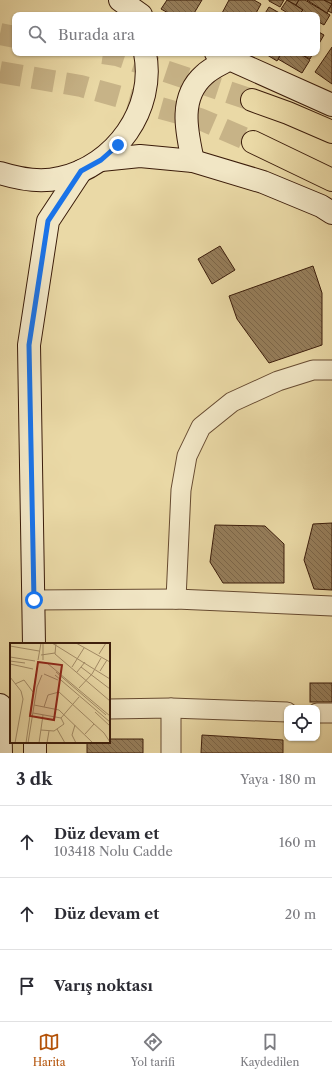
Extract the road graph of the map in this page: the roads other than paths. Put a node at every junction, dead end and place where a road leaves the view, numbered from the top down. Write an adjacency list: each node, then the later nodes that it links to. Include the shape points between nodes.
1 (120, 0): 2 (street); 3 (street)
2 (128, 12)
3 (137, 12)
4 (146, 56): 10 (street, via 146,84 141,106 132,127 118,145)
5 (223, 56): 7 (street); 11 (street, via 196,82 187,106 186,124)
6 (252, 100): 8 (main road)
7 (332, 104)
8 (332, 132)
9 (253, 142): 14 (main road)
10 (101, 160): 11 (street, via 140,156); 12 (street)
11 (193, 162): 15 (street, via 263,182)
12 (81, 171): 13 (street, via 60,178 37,180 14,178); 18 (street, via 48,221 29,345)
13 (0, 173)
14 (332, 180)
15 (332, 213)
16 (332, 370): 17 (street, via 313,370 278,380 232,402 201,427 187,456 181,490)
17 (176, 599): 18 (street); 19 (street)
18 (34, 600): 20 (street)
19 (332, 606)
20 (34, 643)
21 (0, 705): 28 (street)
22 (171, 708): 23 (street); 24 (street); 30 (street)
23 (110, 709)
24 (284, 712)
25 (320, 713): 26 (street)
26 (332, 713)
27 (34, 743): 29 (street)
28 (0, 753)
29 (35, 753)
30 (172, 753)

